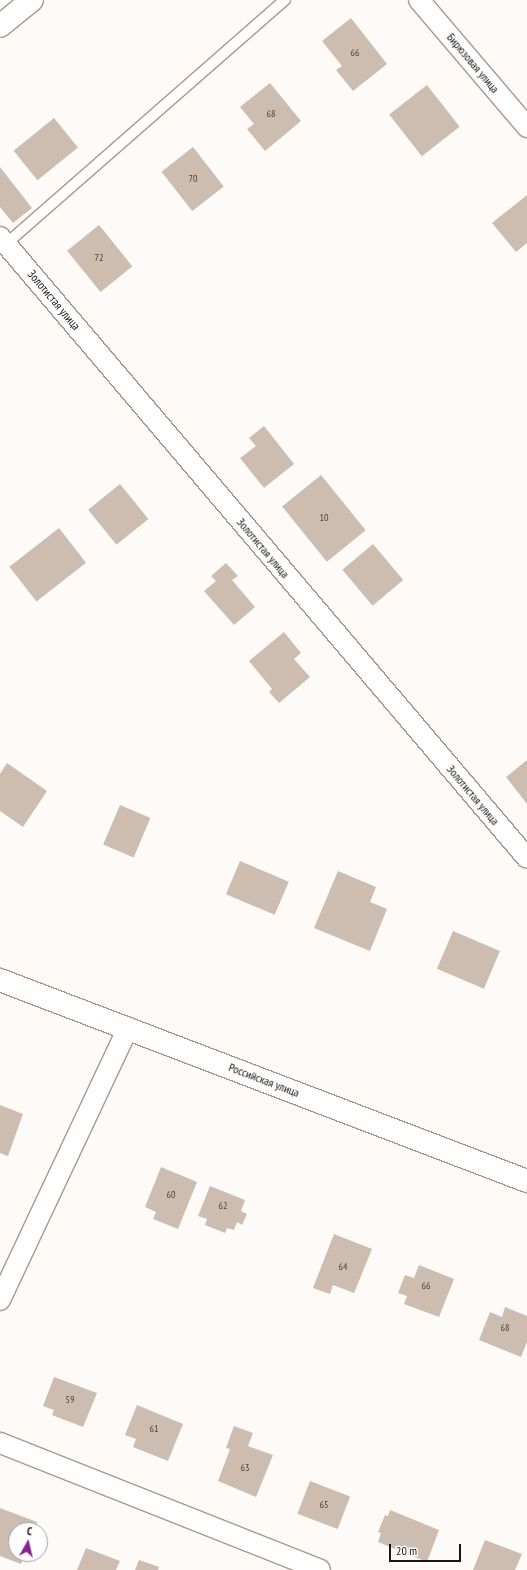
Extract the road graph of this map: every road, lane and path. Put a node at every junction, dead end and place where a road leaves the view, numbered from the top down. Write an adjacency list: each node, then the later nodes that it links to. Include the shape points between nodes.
1 (32, 0): 4 (main road)
2 (286, 0): 6 (lane)
3 (419, 0): 5 (street, Бирюзовая улица)
4 (0, 26)
5 (527, 127)
6 (3, 240): 7 (street, Золотистая улица)
7 (527, 858)
8 (0, 980): 9 (main road, Российская улица)
9 (128, 1028): 10 (main road, Российская улица); 11 (street)
10 (527, 1181)
11 (0, 1300)
12 (0, 1443): 13 (street)
13 (320, 1570)

